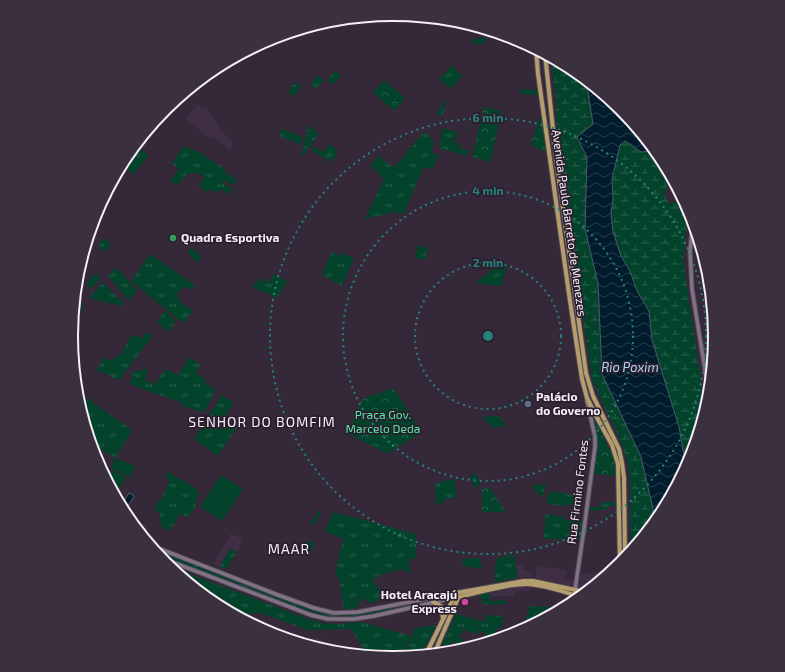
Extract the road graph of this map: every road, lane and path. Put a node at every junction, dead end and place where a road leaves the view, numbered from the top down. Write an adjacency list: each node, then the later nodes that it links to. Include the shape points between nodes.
1 (537, 56): 3 (main road, Avenida Paulo Barreto de Menezes)
2 (545, 60): 4 (main road, Avenida Paulo Barreto de Menezes)
3 (543, 108): 4 (main road); 7 (main road, Avenida Paulo Barreto de Menezes, via 570,305)
4 (550, 108): 8 (main road, Avenida Paulo Barreto de Menezes, via 589,385 619,449 622,463)
5 (691, 237): 6 (main road, via 692,289)
6 (705, 372)
7 (587, 398): 10 (main road, Avenida Paulo Barreto de Menezes, via 612,445 618,464); 12 (main road, Rua Firmino Fontes, via 595,447)
8 (625, 548)
9 (161, 549): 15 (main road, via 282,597 334,613 358,612)
10 (620, 554)
11 (174, 563): 17 (main road, via 328,619 354,620)
12 (575, 589): 13 (main road); 14 (main road, Rua Firmino Fontes); 15 (main road, via 524,581)
13 (579, 590)
14 (574, 593)
15 (457, 595): 16 (main road, via 528,584); 17 (main road); 18 (main road); 19 (main road)
16 (572, 595)
17 (433, 602): 18 (main road, via 441,606)
18 (443, 620): 20 (main road)
19 (436, 648)
20 (429, 649)

